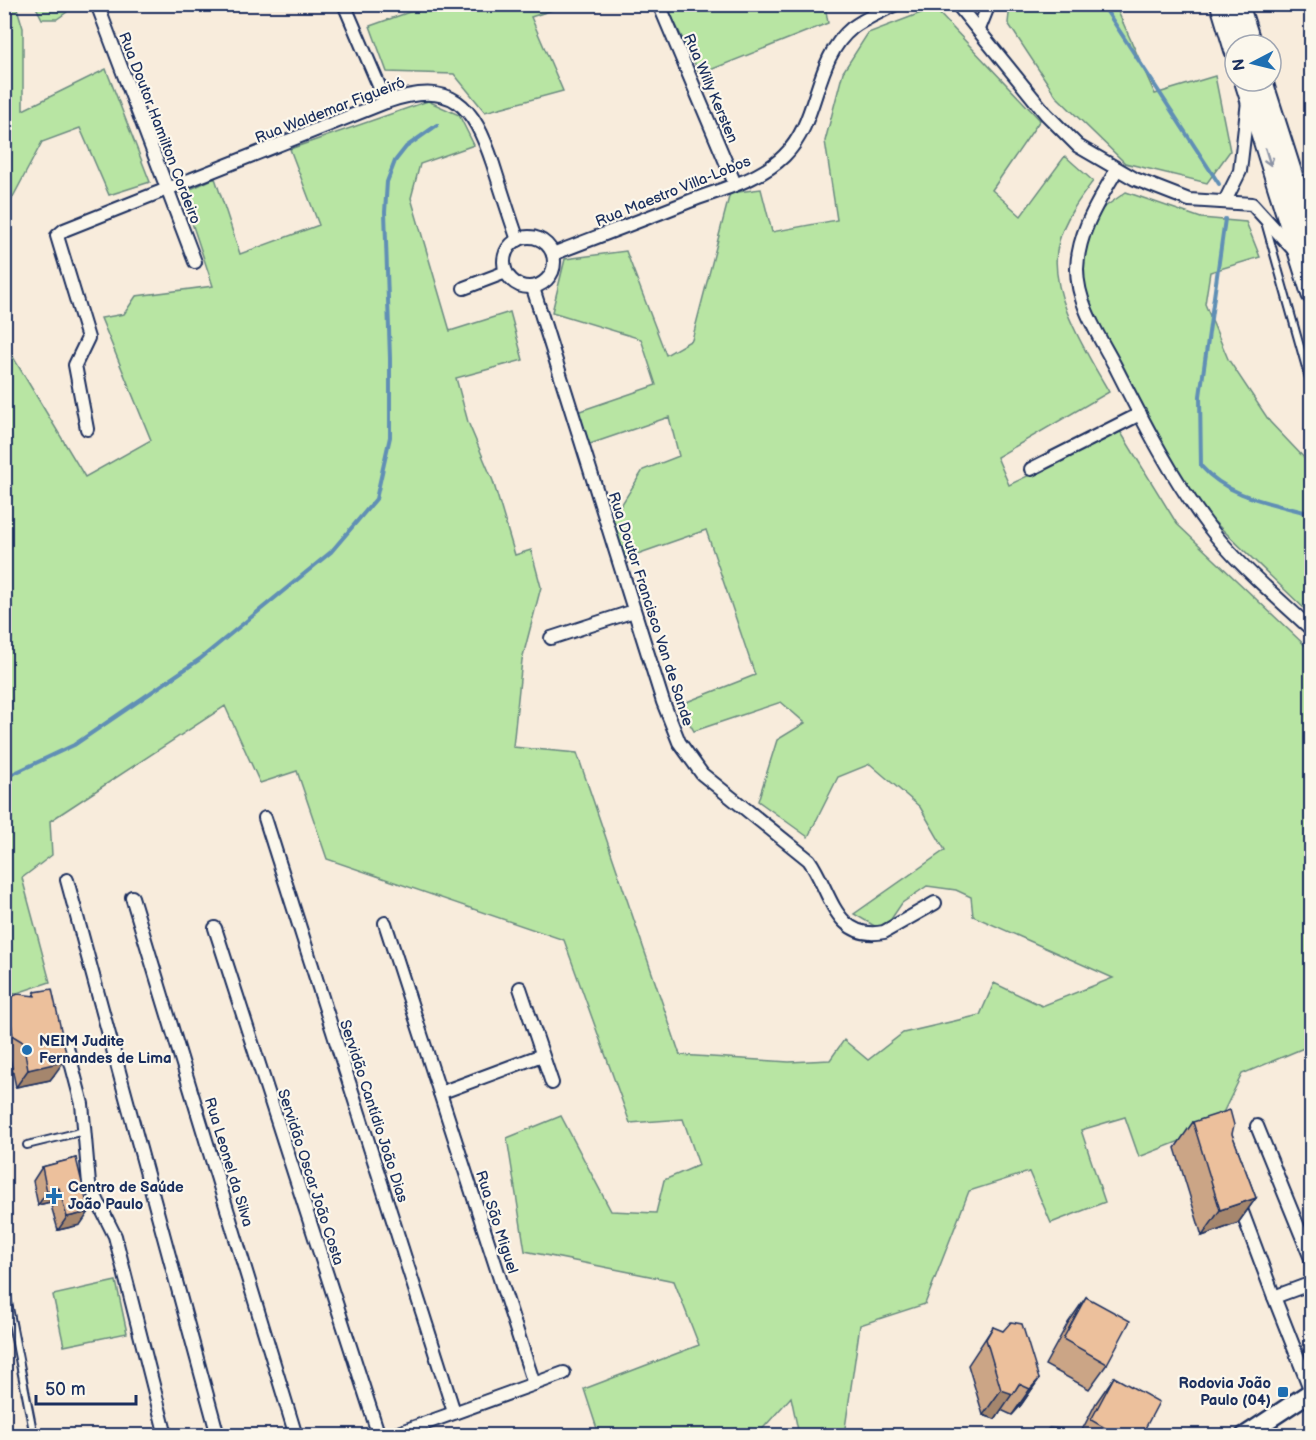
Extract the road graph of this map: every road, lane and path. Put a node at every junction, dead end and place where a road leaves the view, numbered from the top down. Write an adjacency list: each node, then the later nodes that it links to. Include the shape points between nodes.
1 (98, 4): 18 (street, Rua Doutor Hamilton Cordeiro)
2 (344, 4): 15 (street)
3 (659, 4): 17 (street, Rua Willy Kersten)
4 (896, 4): 17 (street, Rua Maestro Villa-Lobos, via 864,20 840,40 792,148 770,167)
5 (957, 4): 9 (street)
6 (989, 4): 9 (street)
7 (1221, 4): 10 (highway)
8 (1238, 4): 11 (highway)
9 (979, 29): 16 (street, via 1062,131 1078,146)
10 (1230, 33)
11 (1247, 33)
12 (1251, 93): 19 (street, via 1240,171)
13 (1254, 93): 24 (highway, one-way to 24)
14 (1255, 93): 21 (highway)
15 (386, 102): 18 (street, Rua Waldemar Figueiró); 22 (street, Rua Waldemar Figueiró, via 427,92 466,107 481,129)
16 (1117, 169): 19 (street, via 1190,200); 31 (street, via 1082,236 1077,269 1090,318)
17 (735, 184): 23 (street, Rua Maestro Villa-Lobos)
18 (167, 190): 25 (street, Rua Doutor Hamilton Cordeiro); 32 (street, Rua Waldemar Figueiró, via 57,236 88,338 75,365)
19 (1225, 201): 20 (street, via 1245,201)
20 (1263, 213): 24 (street); 30 (lane)
21 (1311, 238)
22 (518, 240): 23 (street, via 534,237 549,246); 26 (street, via 504,257)
23 (553, 254): 28 (street, via 551,276)
24 (1298, 254): 29 (highway)
25 (195, 262)
26 (506, 272): 27 (street); 28 (street, via 517,284)
27 (464, 288)
28 (533, 288): 34 (street, Rua Doutor Francisco Van de Sande)
29 (1311, 294)
30 (1311, 389)
31 (1140, 414): 33 (street); 35 (street, via 1176,479 1209,527)
32 (87, 429)
33 (1031, 469)
34 (634, 611): 36 (street); 40 (street, Rua Doutor Francisco Van de Sande, via 671,723 689,758 715,786 809,860 845,925 864,934 884,932)
35 (1311, 630)
36 (551, 638)
37 (265, 818): 59 (street, Servidão Cantídio João Dias)
38 (67, 880): 62 (street)
39 (132, 897): 63 (street, Rua Leonel da Silva)
40 (935, 903)
41 (385, 923): 47 (street, Rua São Miguel)
42 (215, 928): 64 (street, Servidão Oscar João Costa)
43 (520, 987): 45 (street)
44 (67, 1047): 49 (street)
45 (542, 1055): 46 (street); 47 (street)
46 (552, 1083)
47 (440, 1093): 57 (street, Rua São Miguel)
48 (1257, 1126): 52 (street)
49 (85, 1130): 50 (lane); 61 (street, via 91,1192 116,1236)
50 (27, 1145)
51 (1233, 1189): 55 (street)
52 (1311, 1261)
53 (4, 1282): 60 (lane)
54 (1311, 1283): 55 (street)
55 (1274, 1297): 58 (street)
56 (564, 1374): 57 (street)
57 (534, 1384): 59 (street)
58 (1311, 1391): 66 (main road)
59 (454, 1412): 65 (street)
60 (34, 1436)
61 (166, 1436)
62 (219, 1436)
63 (296, 1436)
64 (379, 1436)
65 (390, 1436)
66 (1244, 1436)

